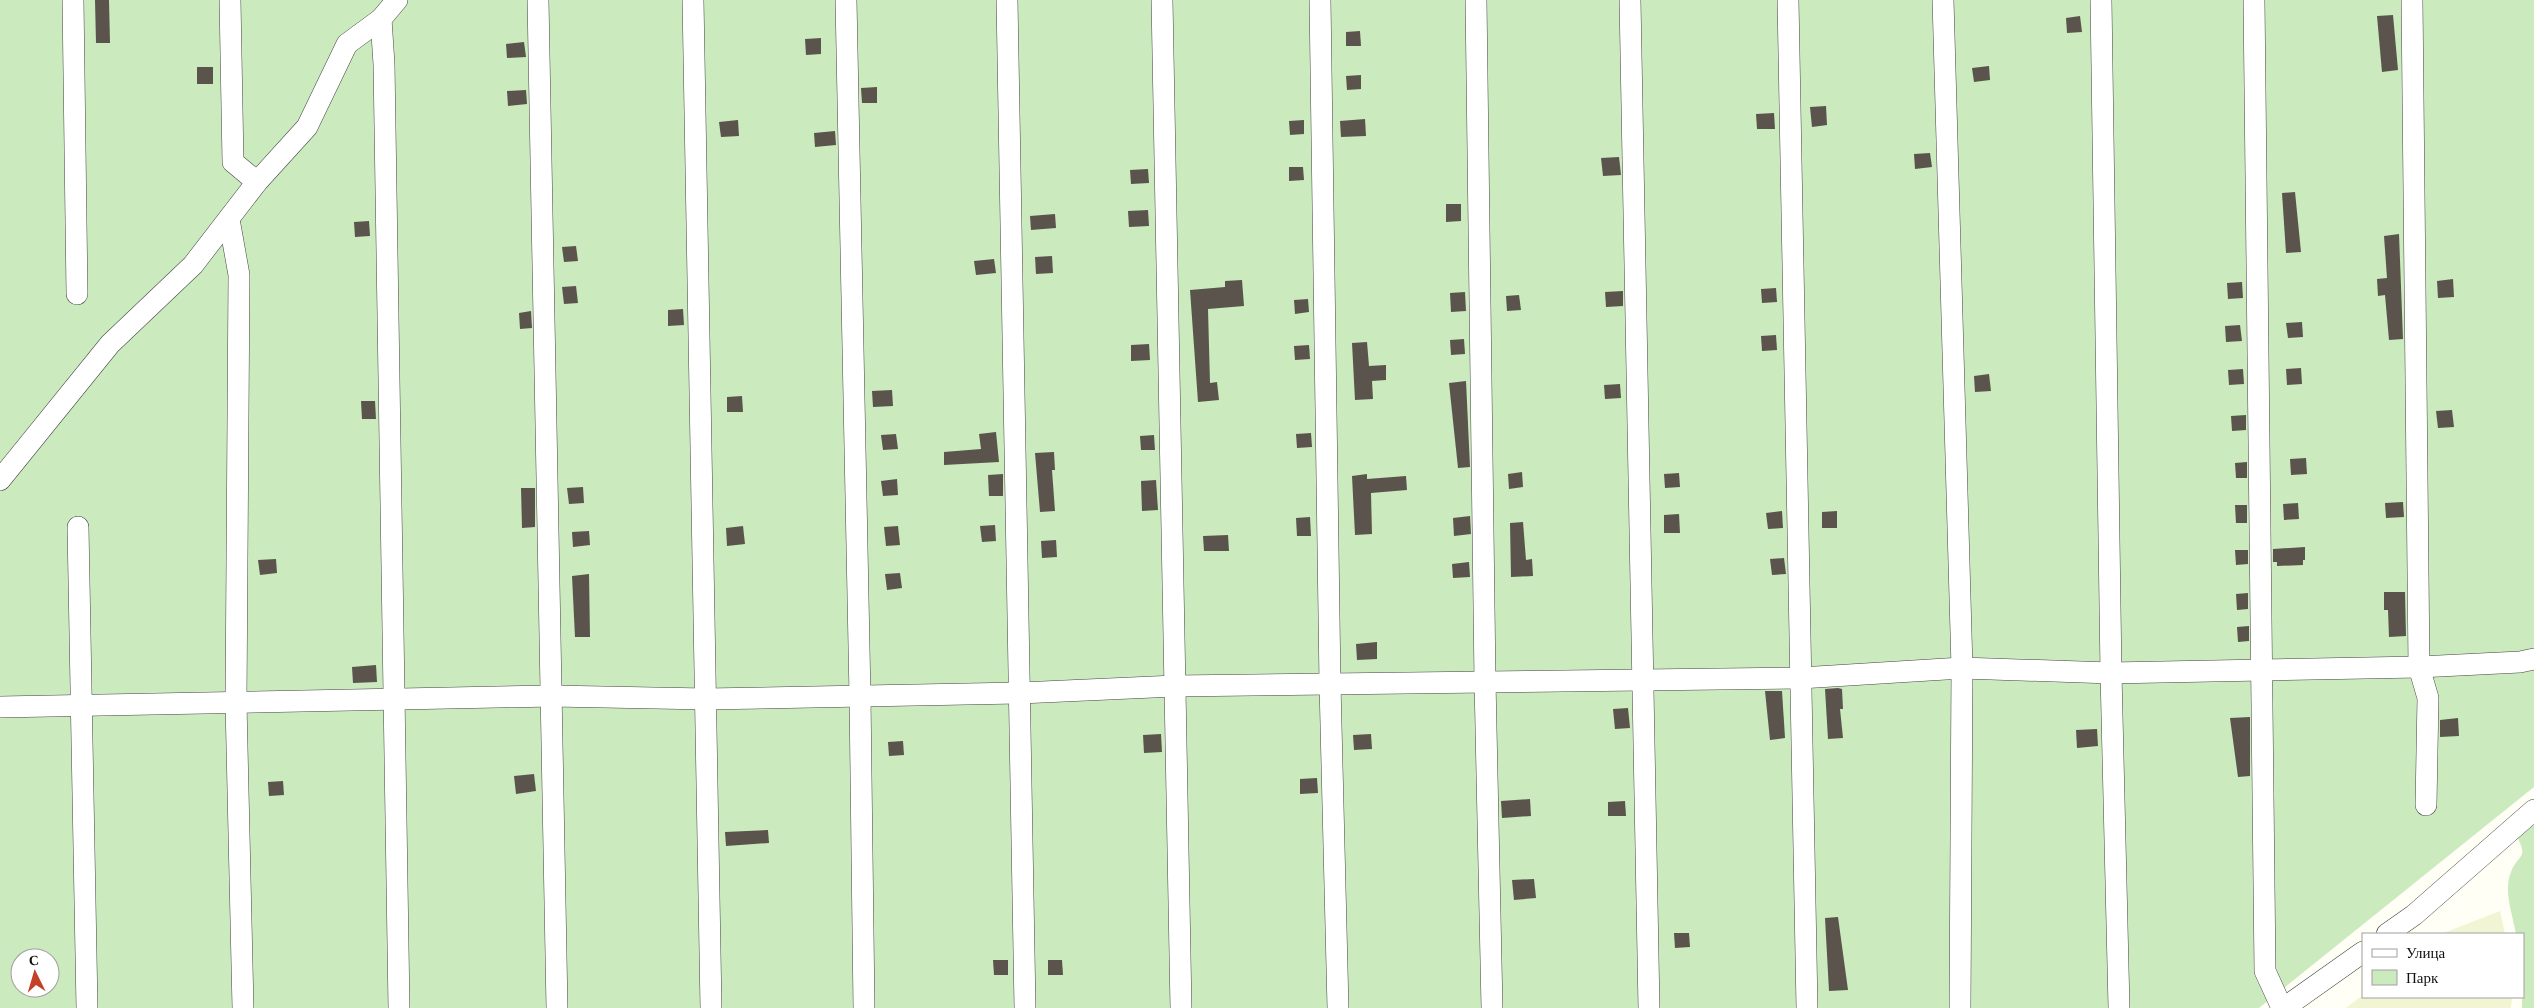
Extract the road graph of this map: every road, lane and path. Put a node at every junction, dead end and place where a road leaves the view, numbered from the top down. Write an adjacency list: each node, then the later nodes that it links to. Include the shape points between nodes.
1 (72, 0): 19 (street)
2 (230, 0): 17 (street, via 233,162)
3 (538, 0): 33 (street)
4 (693, 0): 35 (street)
5 (846, 0): 34 (street)
6 (1007, 0): 32 (street)
7 (1162, 0): 31 (street)
8 (1320, 0): 30 (street)
9 (1476, 0): 29 (street)
10 (1630, 0): 28 (street)
11 (1788, 0): 27 (street)
12 (1943, 0): 23 (street)
13 (2101, 0): 26 (street)
14 (2254, 0): 25 (street)
15 (2412, 0): 24 (street)
16 (391, 6): 17 (street, via 347,44 307,127); 36 (street, via 384,64)
17 (258, 182): 18 (street)
18 (229, 219): 20 (street, via 193,265 110,344); 37 (street, via 239,276)
19 (77, 294)
20 (0, 480)
21 (78, 527): 38 (street)
22 (2534, 659): 24 (street)
23 (1962, 668): 26 (street); 27 (street); 56 (street)
24 (2419, 668): 25 (street); 40 (street, via 2428,698)
25 (2262, 670): 26 (street); 58 (street, via 2265,971)
26 (2111, 673): 57 (street)
27 (1800, 678): 28 (street); 55 (street)
28 (1643, 679): 29 (street); 54 (street)
29 (1485, 681): 30 (street); 53 (street)
30 (1330, 684): 31 (street); 52 (street)
31 (1176, 686): 32 (street); 51 (street)
32 (1020, 692): 34 (street); 50 (street)
33 (552, 696): 35 (street); 36 (street); 47 (street)
34 (860, 696): 35 (street); 49 (street)
35 (706, 699): 48 (street)
36 (394, 700): 37 (street); 46 (street)
37 (236, 703): 38 (street); 45 (street)
38 (81, 706): 39 (street); 44 (street)
39 (0, 707)
40 (2426, 806)
41 (2534, 810): 42 (street, via 2414,915)
42 (2388, 933)
43 (2362, 953): 58 (street)
44 (87, 1008)
45 (243, 1008)
46 (399, 1008)
47 (557, 1008)
48 (711, 1008)
49 (864, 1008)
50 (1025, 1008)
51 (1181, 1008)
52 (1338, 1008)
53 (1492, 1008)
54 (1648, 1008)
55 (1807, 1008)
56 (1960, 1008)
57 (2119, 1008)
58 (2283, 1008)

